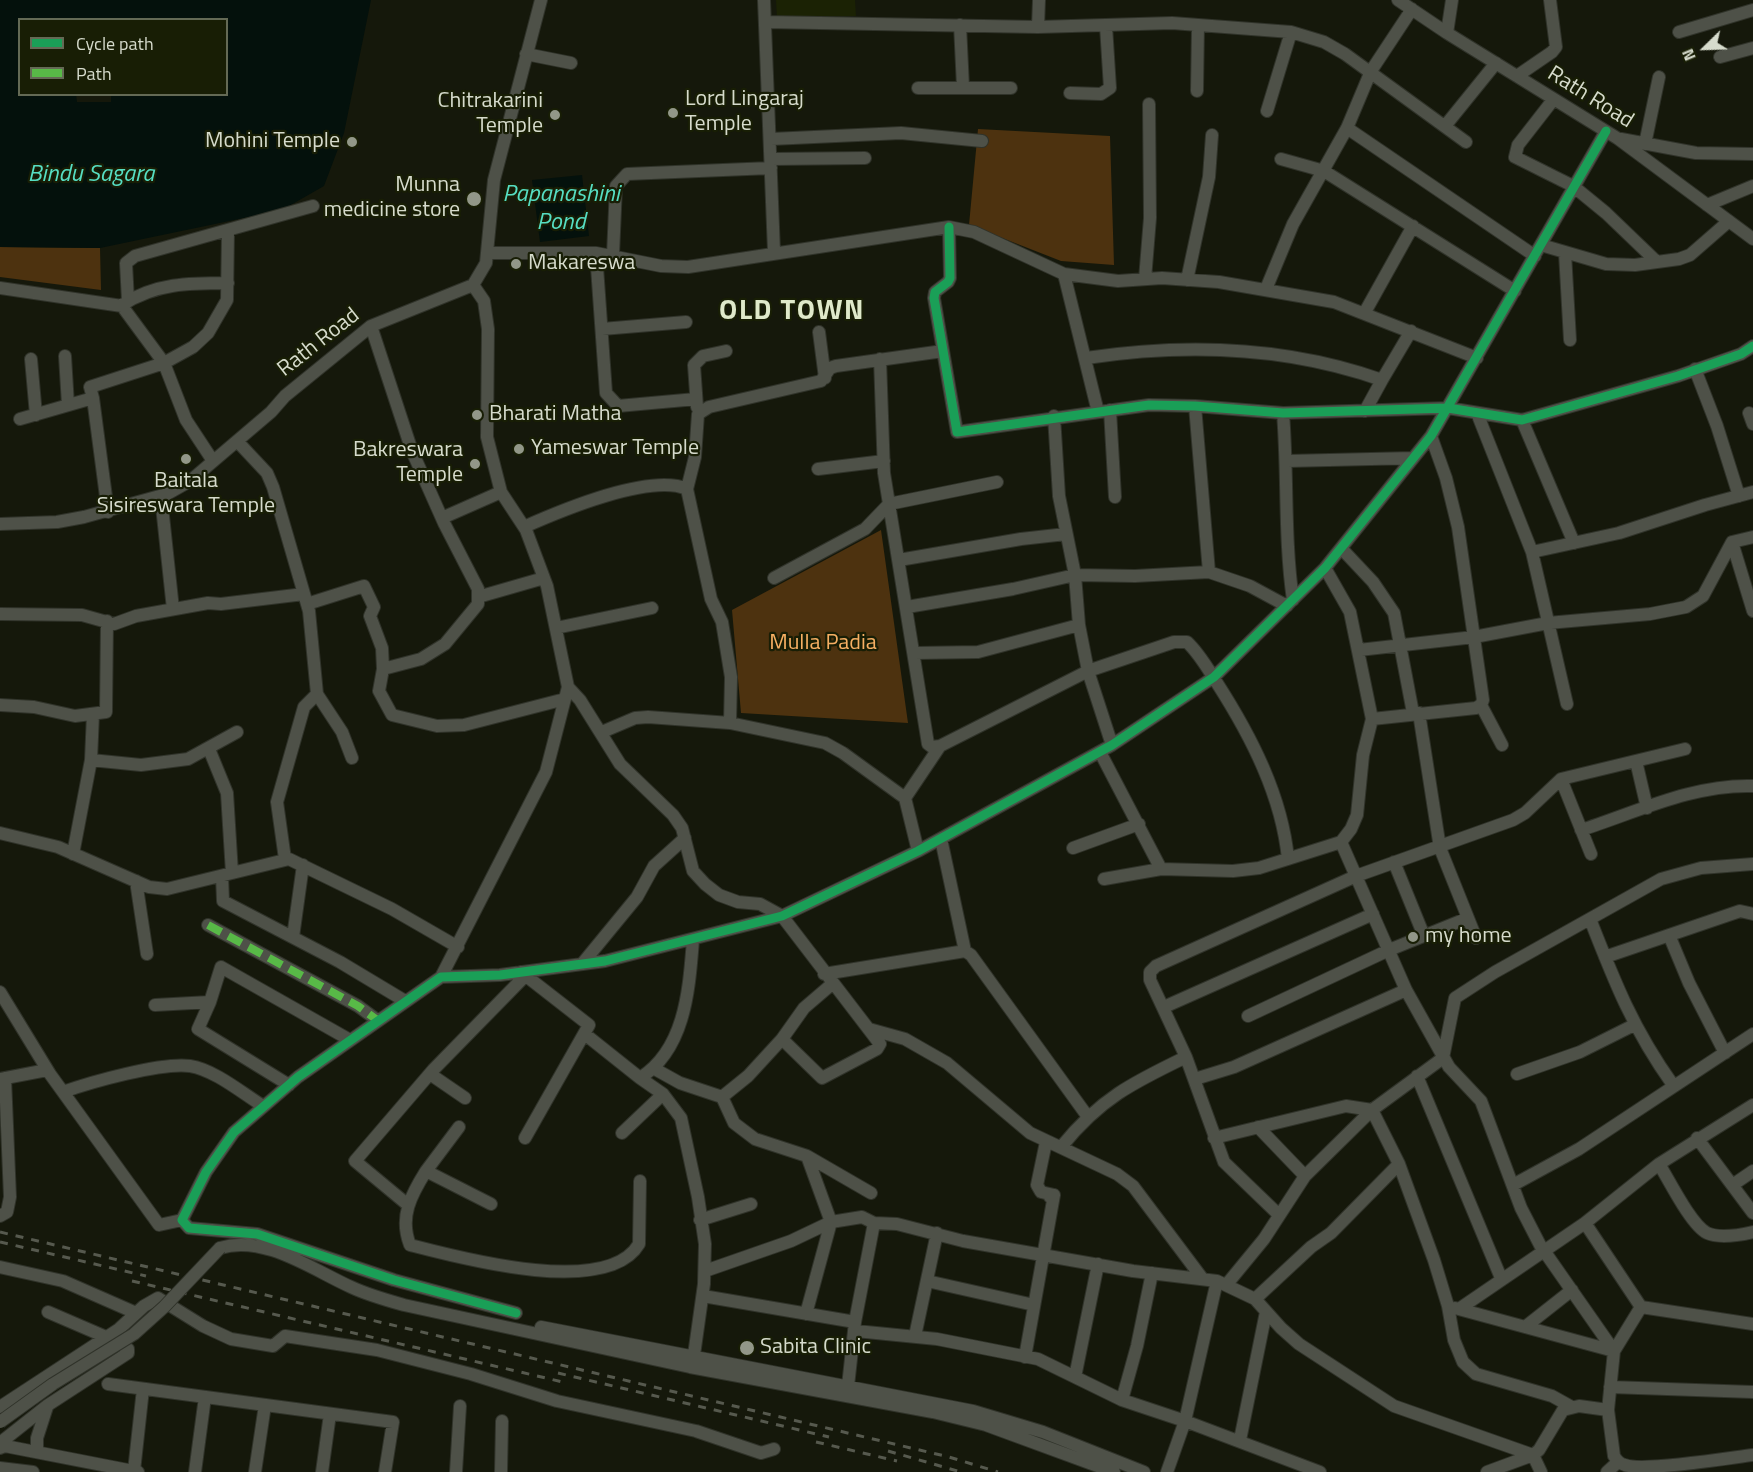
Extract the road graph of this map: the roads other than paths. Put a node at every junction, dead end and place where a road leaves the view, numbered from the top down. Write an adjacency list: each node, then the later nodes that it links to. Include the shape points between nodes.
1 (541, 0): 18 (street)
2 (764, 0): 9 (street)
3 (1039, 0): 13 (street)
4 (1398, 0): 7 (street, Rath Road)
5 (1452, 0): 16 (street)
6 (1551, 0): 23 (street, via 1556,47)
7 (1412, 9): 16 (street, Rath Road); 22 (street)
8 (1753, 10): 15 (street)
9 (765, 22): 10 (street); 38 (street)
10 (960, 25): 13 (street); 25 (street)
11 (1198, 25): 12 (street, via 1155,22); 14 (street); 28 (street)
12 (1106, 26): 13 (street); 29 (street, via 1110,88 1101,94)
13 (1038, 27)
14 (1291, 32): 22 (street, via 1324,42); 32 (street)
15 (1679, 32)
16 (1447, 33): 21 (street, Rath Road)
17 (1753, 48): 19 (street)
18 (526, 54): 20 (street); 59 (street, via 494,180)
19 (1720, 57)
20 (571, 63)
21 (1496, 63): 23 (street, Rath Road); 33 (street)
22 (1371, 71): 33 (street); 34 (street)
23 (1517, 76): 30 (street, Rath Road)
24 (1659, 77): 41 (street)
25 (963, 87): 26 (street); 27 (street)
26 (918, 88)
27 (1011, 88)
28 (1197, 91)
29 (1070, 93)
30 (1553, 99): 35 (street, Rath Road); 47 (street, via 1518,145 1515,157)
31 (1149, 104): 64 (street, via 1150,218)
32 (1267, 111)
33 (1445, 126): 40 (street)
34 (1347, 128): 46 (street); 56 (street)
35 (1606, 131): 37 (street, Rath Road); 47 (street)
36 (1212, 135): 65 (street, via 1209,177)
37 (1617, 138): 41 (street); 49 (street, Rath Road)
38 (771, 139): 39 (street, via 901,134); 45 (street)
39 (982, 141)
40 (1466, 142)
41 (1645, 144): 42 (street, via 1696,153)
42 (1753, 154)
43 (865, 158): 45 (street)
44 (1281, 159): 46 (street)
45 (771, 163): 57 (street); 61 (street, via 627,174 616,186)
46 (1324, 171): 52 (street); 69 (street, via 1293,224)
47 (1573, 186): 56 (street); 62 (street)
48 (1753, 186): 49 (street)
49 (1707, 205): 51 (street, Rath Road)
50 (313, 206): 54 (street)
51 (1729, 221): 55 (street, Rath Road); 62 (street, via 1690,255)
52 (1413, 226): 70 (street); 72 (street)
53 (949, 227): 57 (street); 63 (street, via 974,232); 81 (street, via 950,278 935,291 934,298)
54 (228, 231): 66 (street); 71 (street, via 129,260 125,270)
55 (1753, 239)
56 (1538, 251): 58 (street); 70 (street)
57 (774, 252): 61 (street, via 688,267 661,266)
58 (1565, 252): 62 (street, via 1606,264); 78 (street)
59 (487, 253): 60 (street); 67 (street, via 486,263)
60 (596, 253): 61 (street); 75 (street)
61 (613, 255)
62 (1657, 262)
63 (1064, 274): 64 (street, via 1118,281); 83 (street)
64 (1145, 279): 65 (street)
65 (1187, 280): 69 (street)
66 (228, 283): 71 (street, via 168,285); 87 (street, via 227,300 208,333 193,347)
67 (473, 285): 74 (street, Rath Road); 114 (street, via 484,301 488,329 487,437)
68 (0, 288): 71 (street)
69 (1266, 289): 72 (street, via 1314,297)
70 (1515, 291): 84 (street)
71 (125, 304): 87 (street)
72 (1365, 312): 76 (street)
73 (686, 322): 75 (street)
74 (371, 326): 106 (street, Rath Road); 121 (street, via 412,451)
75 (602, 330): 92 (street, via 606,393 618,405)
76 (1411, 331): 84 (street); 90 (street)
77 (819, 332): 89 (street)
78 (1570, 340)
79 (1753, 346): 88 (street, via 1741,354)
80 (726, 351): 92 (street, via 703,356 694,365)
81 (943, 351): 86 (street); 102 (street, via 957,432)
82 (65, 356): 93 (street)
83 (1086, 358): 90 (street, via 1159,349 1225,348 1293,357); 96 (street)
84 (1477, 358): 95 (street)
85 (31, 359): 101 (street)
86 (880, 359): 89 (street, via 830,368); 109 (street)
87 (164, 363): 91 (street, via 90,387); 108 (street, via 186,420)
88 (1695, 369): 104 (street); 116 (street)
89 (825, 378): 100 (street, via 709,407)
90 (1382, 380): 97 (street)
91 (93, 398): 93 (street); 120 (street)
92 (696, 399): 100 (street)
93 (68, 405): 101 (street)
94 (1195, 406): 96 (street, via 1149,405); 98 (street); 132 (street)
95 (1448, 408): 97 (street); 99 (street); 105 (street)
96 (1104, 411): 102 (street); 118 (street)
97 (1365, 411): 98 (street)
98 (1283, 413): 110 (street)
99 (1477, 413): 104 (street); 129 (street)
100 (698, 414): 113 (street, via 695,457)
101 (36, 415): 103 (street)
102 (1054, 417): 124 (street, via 1059,496)
103 (20, 419)
104 (1522, 420): 127 (street)
105 (1431, 436): 107 (street); 148 (street, via 1458,527)
106 (237, 441): 108 (street, Rath Road); 137 (street, via 267,473)
107 (1413, 458): 110 (street); 128 (street)
108 (213, 461): 117 (street, Rath Road, via 190,481)
109 (884, 461): 111 (street); 119 (street)
110 (1287, 461): 138 (street)
111 (818, 468)
112 (997, 482): 119 (street)
113 (687, 489): 123 (street, via 668,486 622,492 563,509); 163 (street, via 711,599 722,622 731,677)
114 (501, 492): 121 (street); 123 (street)
115 (1753, 492): 116 (street)
116 (1738, 496): 127 (street)
117 (161, 497): 120 (street, Rath Road); 141 (street)
118 (1115, 497)
119 (890, 504): 130 (street); 135 (street, via 865,529)
120 (108, 512): 122 (street, Rath Road, via 57,522)
121 (442, 518): 136 (street, via 478,589)
122 (0, 524)
123 (524, 527): 134 (street)
124 (1066, 534): 130 (street); 133 (street)
125 (1753, 537): 126 (street)
126 (1732, 542): 142 (street); 145 (street, via 1710,586 1693,604 1650,614)
127 (1574, 543): 129 (street)
128 (1341, 548): 131 (street); 149 (street, via 1387,600 1394,613)
129 (1532, 552): 145 (street)
130 (899, 560): 139 (street)
131 (1325, 568): 138 (street); 150 (street, via 1350,612)
132 (1209, 572): 133 (street); 138 (street)
133 (1075, 575): 139 (street); 146 (street)
134 (544, 578): 136 (street); 147 (street)
135 (774, 578)
136 (478, 597): 152 (street, via 478,604 445,644 421,659)
137 (305, 599): 141 (street); 152 (street, via 364,586 374,607 370,616 382,648); 156 (street)
138 (1290, 603): 154 (street)
139 (907, 607): 151 (street)
140 (652, 608): 147 (street)
141 (173, 609): 144 (street, via 114,624)
142 (1753, 611)
143 (0, 614): 144 (street, via 82,615)
144 (107, 621): 161 (street, via 106,712)
145 (1548, 623): 148 (street); 157 (street)
146 (1079, 625): 151 (street, via 978,652); 153 (street)
147 (556, 628): 155 (street)
148 (1473, 637): 149 (street); 159 (street)
149 (1400, 646): 150 (street); 160 (street)
150 (1359, 650): 162 (street)
151 (915, 653): 168 (street, via 925,737 932,747)
152 (383, 669): 155 (street, via 379,691 392,715 437,726 482,722)
153 (1088, 671): 154 (street, via 1181,641 1193,648); 166 (street); 168 (street)
154 (1214, 677): 166 (street); 190 (street, via 1251,740 1269,782 1282,817)
155 (567, 693): 165 (street, via 580,700); 211 (street, via 546,772)
156 (317, 694): 172 (street, via 342,732); 191 (street, via 304,707 277,802)
157 (1568, 704)
158 (0, 705): 161 (street, via 75,716)
159 (1481, 705): 160 (street); 167 (street)
160 (1416, 713): 162 (street); 186 (street)
161 (93, 714): 173 (street)
162 (1372, 719): 184 (street, via 1363,755 1357,815)
163 (730, 723): 165 (street, via 648,717); 177 (street, via 825,743)
164 (237, 732): 169 (street)
165 (602, 732): 182 (street, via 620,764 673,815)
166 (1112, 745): 171 (street)
167 (1502, 745)
168 (940, 746): 177 (street)
169 (209, 749): 173 (street, via 188,759 141,765); 196 (street, via 227,793)
170 (1685, 749): 174 (street)
171 (1100, 752): 179 (street); 183 (street)
172 (352, 758)
173 (91, 760): 188 (street)
174 (1636, 760): 175 (street); 178 (street)
175 (1561, 779): 180 (street); 186 (street, via 1513,820)
176 (1753, 786): 178 (street, via 1701,790)
177 (905, 798): 187 (street)
178 (1647, 808): 180 (street)
179 (1139, 824): 185 (street); 195 (street)
180 (1581, 830): 189 (street)
181 (0, 833): 188 (street)
182 (685, 838): 202 (street, via 693,871 705,884 719,895 760,904); 216 (street, via 654,866 636,897)
183 (941, 839): 187 (street); 212 (street)
184 (1341, 842): 190 (street); 197 (street)
185 (1073, 848)
186 (1440, 848): 192 (street); 203 (street)
187 (918, 851): 202 (street)
188 (73, 854): 199 (street)
189 (1591, 854)
190 (1288, 859): 195 (street, via 1247,871)
191 (285, 860): 194 (street); 196 (street)
192 (1394, 862): 197 (street); 207 (street)
193 (1753, 864): 204 (street, via 1681,872)
194 (303, 865): 208 (street); 211 (street, via 393,909)
195 (1161, 869): 198 (street)
196 (227, 874): 199 (street, via 167,889); 208 (street, via 223,901)
197 (1356, 876): 200 (street); 226 (street, via 1156,966 1150,972 1150,980)
198 (1104, 879)
199 (136, 881): 214 (street)
200 (1373, 914): 213 (street); 226 (street)
201 (1753, 914): 206 (street, via 1740,911)
202 (782, 916): 210 (street); 218 (street)
203 (1468, 918): 207 (street); 209 (street)
204 (1590, 919): 215 (street); 237 (street, via 1455,998)
205 (208, 925): 228 (street)
206 (1669, 935): 215 (street); 235 (street)
207 (1424, 936): 213 (street)
208 (293, 937): 223 (street)
209 (1476, 938)
210 (693, 940): 216 (street); 238 (street, via 688,998 669,1049)
211 (458, 947): 219 (street)
212 (965, 951): 218 (street); 255 (street, via 971,954)
213 (1389, 951): 221 (street); 227 (street)
214 (147, 954)
215 (1605, 957): 229 (street)
216 (582, 964): 217 (street)
217 (523, 974): 219 (street); 232 (street, via 589,1025); 240 (street)
218 (824, 974): 220 (street)
219 (441, 977): 223 (street)
220 (832, 984): 230 (street); 233 (street, via 804,1008)
221 (1406, 990): 237 (street); 245 (street, via 1234,1067)
222 (0, 992): 239 (street)
223 (405, 1001): 228 (street)
224 (210, 1002): 225 (street); 234 (street, via 221,967); 246 (street, via 198,1029)
225 (155, 1005)
226 (1164, 1007): 236 (street)
227 (1248, 1016)
228 (377, 1020): 234 (street)
229 (1634, 1025): 241 (street, via 1580,1052); 247 (street)
230 (869, 1029): 233 (street, via 880,1044 877,1049 822,1078); 262 (street, via 905,1039 947,1063 1029,1133)
231 (1753, 1034): 235 (street)
232 (586, 1035): 244 (street); 259 (street)
233 (782, 1039): 250 (street)
234 (350, 1040): 246 (street)
235 (1725, 1053): 247 (street)
236 (1186, 1057): 245 (street); 255 (street, via 1128,1085)
237 (1443, 1058): 242 (street); 272 (street, via 1481,1101)
238 (653, 1068): 244 (street); 250 (street, via 680,1083)
239 (47, 1070): 243 (street); 248 (street)
240 (430, 1074): 251 (street); 276 (street, via 355,1161)
241 (1517, 1074)
242 (1417, 1076): 254 (street); 294 (street)
243 (2, 1078): 279 (street, via 10,1197 7,1212)
244 (640, 1078): 249 (street)
245 (1195, 1079): 260 (street)
246 (289, 1085): 253 (street)
247 (1673, 1085): 272 (street, via 1579,1149)
248 (63, 1092): 253 (street, via 99,1079 190,1066); 280 (street, via 159,1226)
249 (663, 1094): 258 (street); 281 (street, via 681,1118)
250 (722, 1097): 264 (street, via 734,1123 755,1139)
251 (465, 1098)
252 (1753, 1105): 261 (street)
253 (263, 1106): 280 (street, via 228,1140 206,1172)
254 (1372, 1110): 257 (street, via 1346,1106); 265 (street); 269 (street)
255 (1088, 1117): 263 (street)
256 (459, 1127): 267 (street)
257 (1258, 1127): 260 (street); 269 (street)
258 (622, 1133)
259 (525, 1138)
260 (1214, 1138): 278 (street, via 1224,1162)
261 (1697, 1138): 266 (street); 271 (street)
262 (1046, 1142): 263 (street); 288 (street, via 1036,1185 1052,1196)
263 (1062, 1146): 293 (street, via 1133,1186)
264 (807, 1156): 273 (street); 282 (street)
265 (1399, 1164): 299 (street, via 1331,1233); 302 (street)
266 (1659, 1164): 284 (street); 285 (street, via 1706,1232)
267 (426, 1171): 274 (street); 276 (street)
268 (1753, 1171): 271 (street)
269 (1305, 1176): 278 (street)
270 (640, 1182): 276 (street, via 639,1244 634,1252 601,1269 540,1270 486,1264 410,1245 404,1230)
271 (1734, 1184): 277 (street)
272 (1513, 1185): 287 (street)
273 (871, 1192)
274 (491, 1204)
275 (751, 1204): 281 (street)
276 (408, 1205)
277 (1753, 1213)
278 (1278, 1214): 296 (street, via 1264,1239)
279 (0, 1216)
280 (182, 1220): 307 (street, via 189,1228 257,1234 394,1280)
281 (700, 1220): 291 (street)
282 (831, 1222): 283 (street, via 862,1217); 291 (street); 308 (street)
283 (874, 1223): 286 (street); 310 (street)
284 (1585, 1223): 287 (street); 303 (street)
285 (1753, 1232)
286 (937, 1233): 288 (street); 295 (street)
287 (1543, 1249): 294 (street); 297 (street)
288 (1043, 1254): 289 (street); 301 (street)
289 (1098, 1264): 292 (street); 317 (street)
290 (0, 1267): 306 (street, via 63,1281)
291 (705, 1271): 298 (street)
292 (1152, 1272): 293 (street); 324 (street)
293 (1202, 1278): 296 (street)
294 (1501, 1278): 302 (street)
295 (927, 1281): 301 (street); 313 (street)
296 (1222, 1283): 299 (street); 333 (street)
297 (1572, 1290): 311 (street); 314 (street)
298 (703, 1296): 308 (street); 315 (street)
299 (1255, 1299): 305 (street)
300 (404, 1305): 315 (street); 334 (street, bridge, via 365,1293 283,1255 243,1243 232,1244 220,1248 134,1335 53,1384); 353 (street, via 690,1367 933,1412 986,1425)
301 (1034, 1305): 316 (street)
302 (1454, 1307): 311 (street); 328 (street, via 1454,1340 1469,1369 1552,1396)
303 (1641, 1307): 309 (street); 314 (street)
304 (48, 1312): 312 (street)
305 (1266, 1312): 335 (street); 340 (street, via 1299,1344 1394,1407)
306 (136, 1313): 312 (street); 338 (street, via 158,1298 231,1339 273,1346 285,1336 377,1350 557,1401 696,1431 761,1453)
307 (516, 1313)
308 (806, 1314): 310 (street)
309 (1753, 1324)
310 (855, 1326): 313 (street); 319 (street)
311 (1525, 1327): 314 (street)
312 (106, 1336): 326 (street, via 128,1349 128,1353); 329 (street)
313 (915, 1336): 316 (street)
314 (1614, 1351): 320 (street)
315 (693, 1355): 319 (street)
316 (1025, 1357): 317 (street)
317 (1075, 1377): 324 (street)
318 (108, 1384): 321 (street)
319 (848, 1386): 354 (street, via 973,1411 1043,1432)
320 (1610, 1387): 322 (street); 330 (street)
321 (143, 1389): 323 (street); 346 (street)
322 (1753, 1392)
323 (205, 1397): 325 (street); 347 (street)
324 (1122, 1400): 333 (street)
325 (265, 1405): 331 (street); 348 (street)
326 (48, 1406): 336 (street); 339 (street, via 41,1419)
327 (460, 1406): 351 (street)
328 (1570, 1406): 330 (street); 340 (street, via 1555,1420)
329 (0, 1407)
330 (1608, 1410): 342 (street, via 1612,1451)
331 (330, 1414): 349 (street); 350 (street, via 393,1422)
332 (502, 1421): 352 (street)
333 (1185, 1421): 335 (street); 355 (street)
334 (0, 1422)
335 (1240, 1440): 356 (street)
336 (0, 1443)
337 (0, 1448): 339 (street)
338 (774, 1449)
339 (38, 1452): 346 (street)
340 (1533, 1455): 357 (street); 358 (street)
341 (1753, 1455): 343 (street)
342 (1618, 1462): 343 (street, via 1630,1466); 359 (street)
343 (1691, 1467)
344 (0, 1468): 345 (street)
345 (33, 1472)
346 (136, 1472)
347 (195, 1472)
348 (255, 1472)
349 (322, 1472)
350 (385, 1472)
351 (456, 1472)
352 (501, 1472)
353 (1114, 1472)
354 (1144, 1472)
355 (1167, 1472)
356 (1320, 1472)
357 (1487, 1472)
358 (1541, 1472)
359 (1607, 1472)

